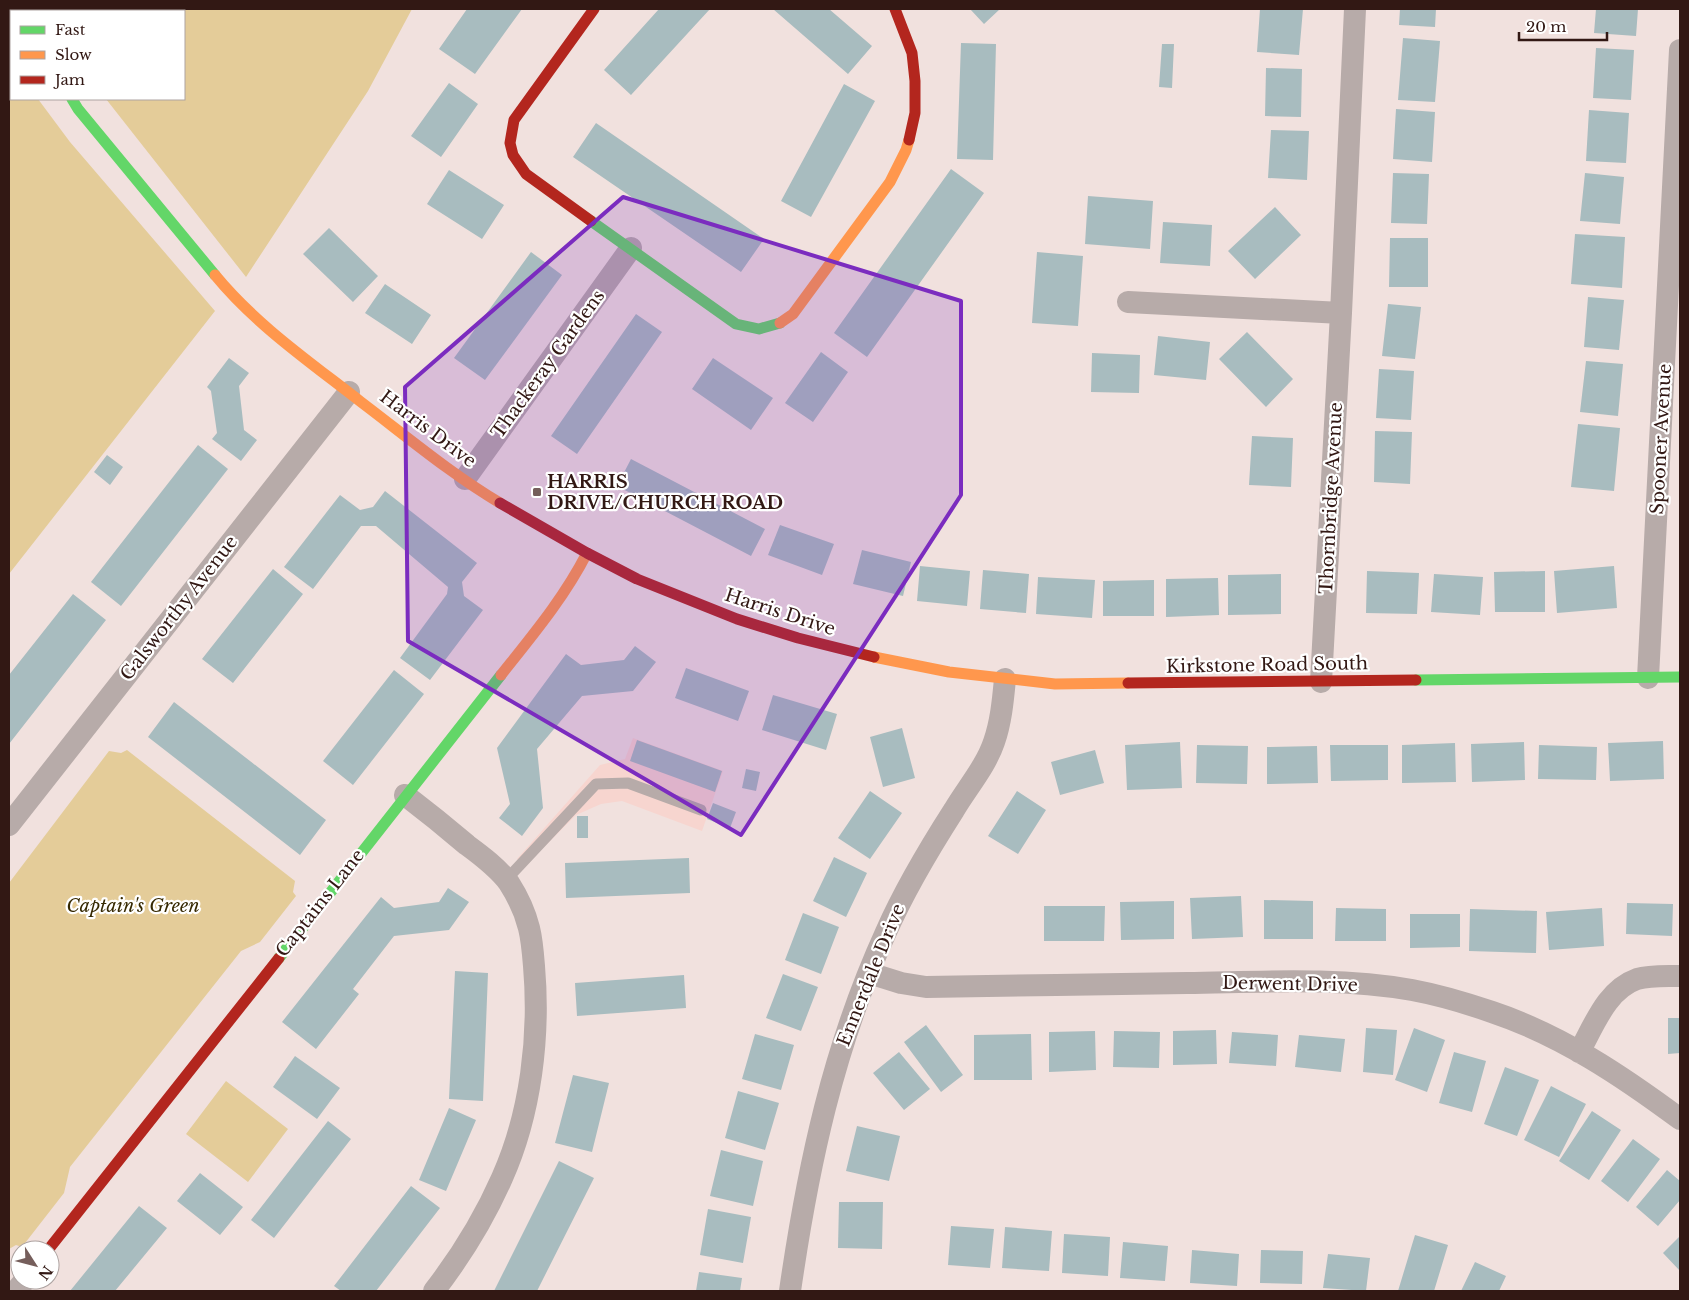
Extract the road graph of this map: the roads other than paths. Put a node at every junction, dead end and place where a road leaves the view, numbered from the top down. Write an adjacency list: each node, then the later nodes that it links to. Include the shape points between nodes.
1 (594, 9): 6 (street, via 514,120 510,149 515,163 526,174)
2 (895, 9): 6 (street, via 912,53 916,81 915,113 906,150 890,182 793,314 773,328 748,329 736,324)
3 (1355, 9): 8 (street, Thornbridge Avenue)
4 (1680, 50): 14 (street, Spooner Avenue)
5 (75, 104): 9 (street, Harris Drive, via 233,297)
6 (631, 248): 10 (street, Thackeray Gardens)
7 (1128, 302): 8 (street)
8 (1341, 313): 16 (street, Thornbridge Avenue)
9 (349, 392): 10 (street, Harris Drive); 19 (street, Galsworthy Avenue)
10 (465, 479): 11 (street, Harris Drive)
11 (587, 554): 12 (street, Harris Drive, via 637,579 737,618); 17 (street, Captains Lane, via 558,602)
12 (857, 654): 15 (street, Kirkstone Road South)
13 (1680, 677): 14 (street, Kirkstone Road South)
14 (1648, 678): 16 (street, Kirkstone Road South)
15 (1005, 679): 16 (street, Kirkstone Road South, via 1084,685); 21 (street, Ennerdale Drive, via 993,744 917,870)
16 (1321, 682)
17 (405, 795): 20 (street, via 486,859); 25 (street, Captains Lane)
18 (701, 810): 20 (lane, via 628,783 596,784)
19 (9, 825)
20 (506, 880): 26 (street, via 521,904 532,952 536,1016 529,1085 514,1145 495,1193 466,1247)
21 (869, 973): 23 (street, Derwent Drive, via 901,983 926,986 1302,981 1368,985 1412,990 1493,1012); 27 (street, Ennerdale Drive, via 842,1045 821,1118)
22 (1680, 976): 23 (street, via 1638,979 1618,990 1602,1010)
23 (1579, 1052): 24 (street, Derwent Drive)
24 (1680, 1119)
25 (56, 1240)
26 (434, 1291)
27 (790, 1291)

